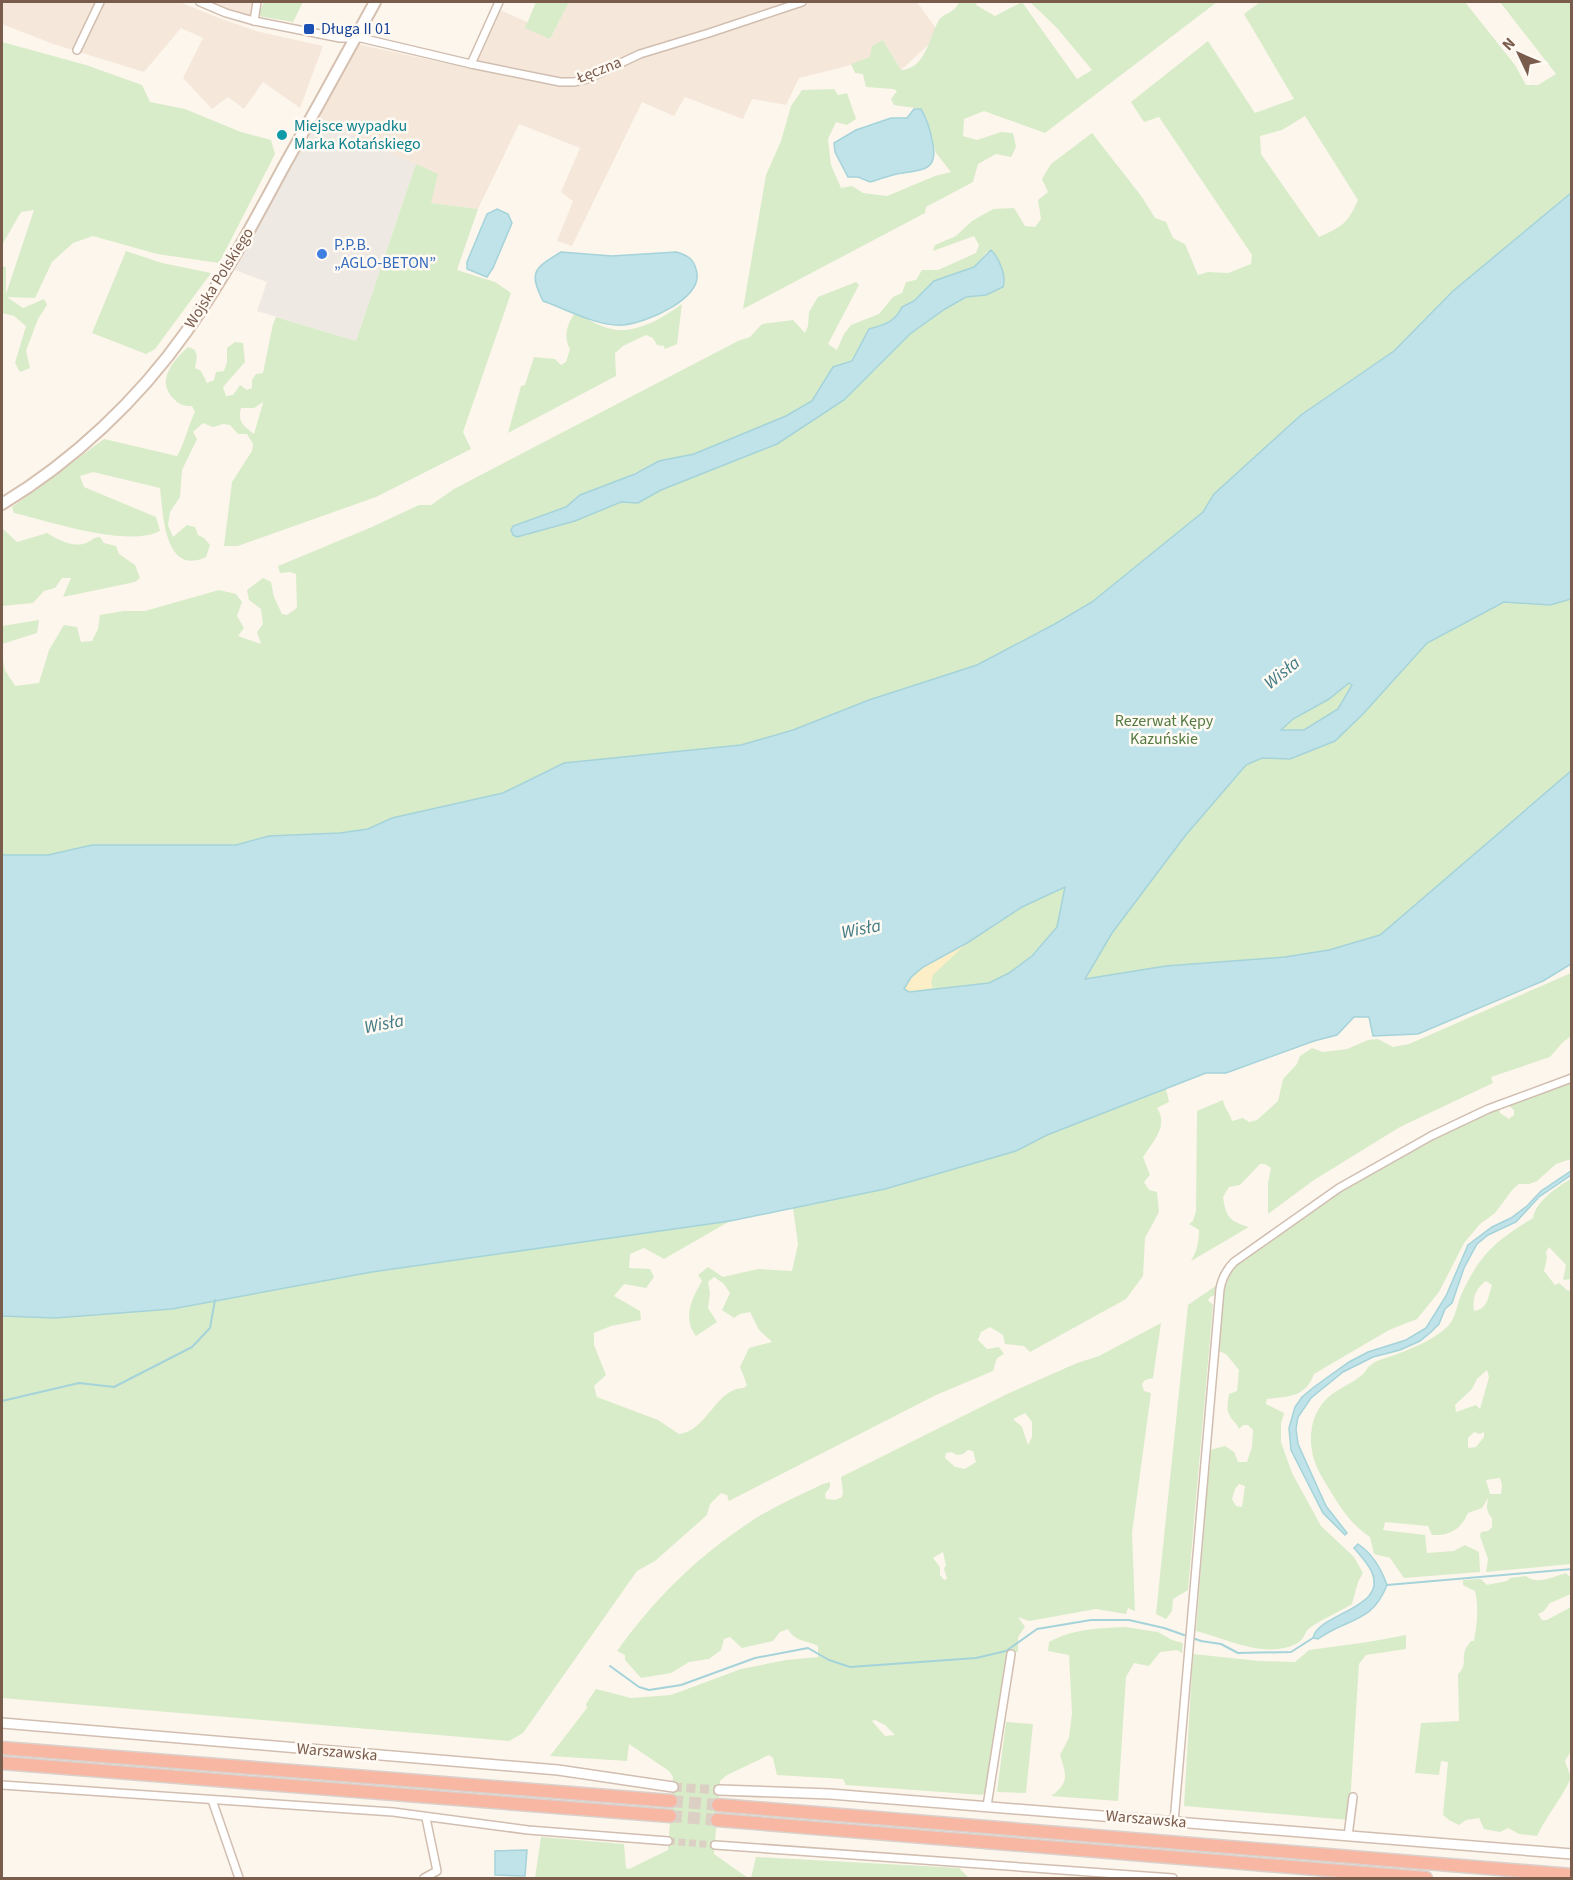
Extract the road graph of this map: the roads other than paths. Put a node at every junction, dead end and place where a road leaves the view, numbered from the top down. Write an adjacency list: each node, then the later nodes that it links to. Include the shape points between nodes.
1 (100, 2): 9 (street)
2 (200, 2): 7 (street, Łęczna)
3 (257, 2): 7 (street)
4 (375, 2): 8 (main road, Wojska Polskiego)
5 (499, 2): 10 (street)
6 (802, 2): 10 (street, Łęczna, via 640,54 574,82)
7 (254, 21): 8 (street, Łęczna)
8 (355, 39): 10 (street, Łęczna); 11 (main road, Wojska Polskiego, via 236,254 186,333 111,419 61,462)
9 (77, 50)
10 (471, 64)
11 (2, 504)
12 (1572, 1078): 28 (street, via 1488,1109 1431,1136 1339,1188 1226,1271 1220,1289)
13 (1011, 1654): 24 (street)
14 (2, 1724): 18 (street, Warszawska, via 558,1770)
15 (2, 1748): 22 (highway)
16 (2, 1763): 25 (highway)
17 (2, 1785): 21 (street)
18 (673, 1787)
19 (719, 1790): 24 (street, Warszawska)
20 (1353, 1797): 29 (street)
21 (212, 1800): 26 (street, via 393,1812); 34 (street)
22 (671, 1801)
23 (718, 1805): 33 (highway)
24 (987, 1806): 28 (street, Warszawska)
25 (670, 1816)
26 (426, 1818): 30 (street); 35 (street, via 437,1871)
27 (717, 1820): 37 (highway)
28 (1174, 1822): 29 (street, Warszawska)
29 (1348, 1836): 32 (street, Warszawska)
30 (668, 1841)
31 (715, 1845): 36 (street)
32 (1572, 1854)
33 (1572, 1875)
34 (239, 1878)
35 (424, 1878)
36 (1173, 1878)
37 (1426, 1878)

